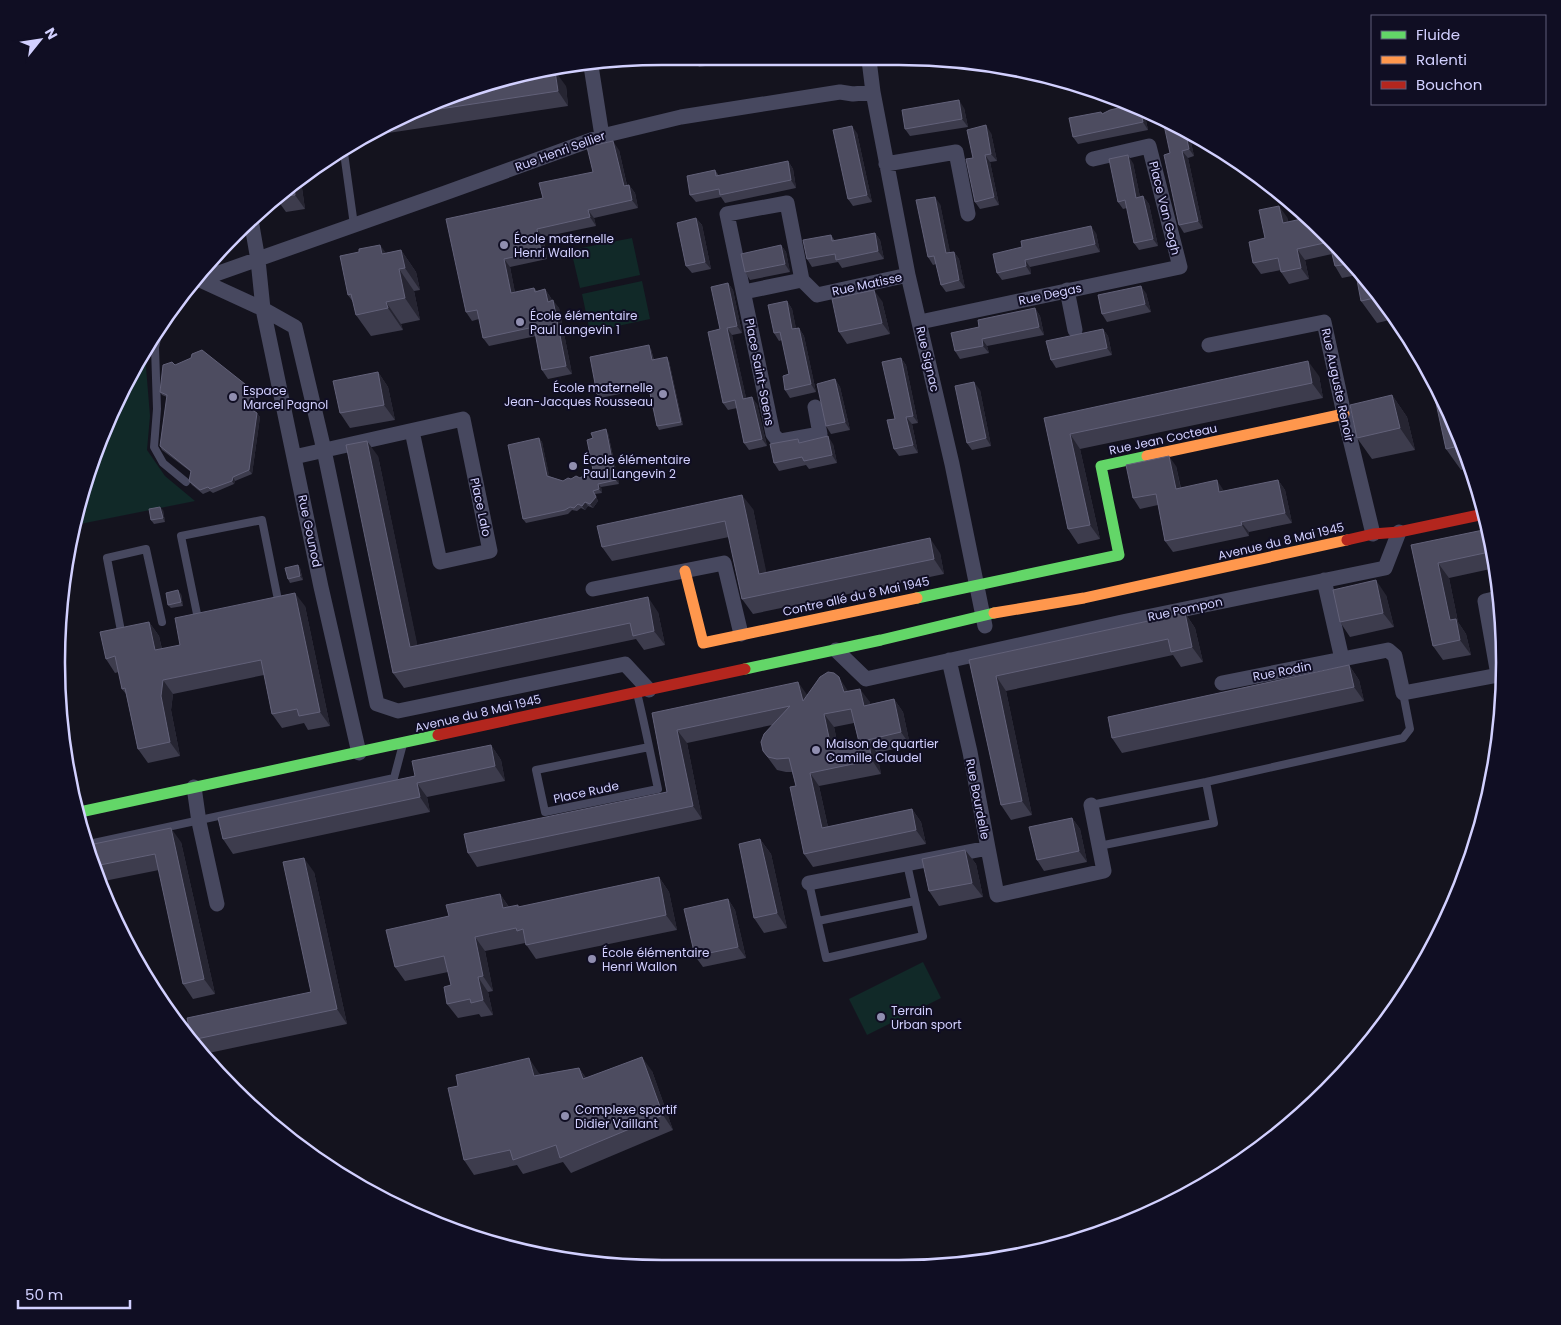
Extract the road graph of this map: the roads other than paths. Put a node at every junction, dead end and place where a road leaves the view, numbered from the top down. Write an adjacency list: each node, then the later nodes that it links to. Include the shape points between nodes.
1 (870, 65): 3 (street, Rue Signac)
2 (592, 69): 4 (street)
3 (873, 92): 4 (street, Rue Henri Sellier, via 840,92 694,115); 7 (street, Rue Signac)
4 (602, 136): 9 (street, Rue Henri Sellier)
5 (345, 157): 9 (lane)
6 (1093, 159): 12 (street, Place Van Gogh, via 1149,146)
7 (886, 164): 8 (street, via 956,152); 13 (street, Rue Signac)
8 (968, 214)
9 (354, 225): 11 (street, Rue Henri Sellier)
10 (252, 228): 11 (street, Rue Gounod)
11 (258, 260): 14 (street, Rue Henri Sellier); 19 (street, Rue Gounod)
12 (1180, 267): 17 (street, Rue Degas)
13 (908, 275): 15 (street, Rue Matisse, via 816,295); 20 (street, Rue Signac)
14 (206, 278)
15 (802, 280): 18 (street); 18 (street, via 787,202 727,214)
16 (203, 282): 19 (street)
17 (1067, 290): 20 (street, Rue Degas); 21 (street)
18 (744, 292): 24 (street, Place Saint-Saens, via 773,434 781,441 820,434)
19 (263, 309): 27 (street, via 295,327); 28 (street, Rue Gounod)
20 (920, 322): 35 (street, Rue Signac)
21 (1075, 330)
22 (1209, 345): 25 (street, Rue Auguste Renoir, via 1324,322)
23 (155, 348): 29 (lane, via 157,409 154,447 163,463)
24 (815, 407)
25 (1344, 414): 32 (street, Rue Auguste Renoir); 35 (main road, Rue Jean Cocteau, via 1101,466 1119,555)
26 (412, 431): 26 (street, Place Lalo, via 463,420 490,551 440,562); 27 (street, Place Lalo)
27 (324, 450): 28 (street, Place Lalo); 50 (street, via 377,704 398,711 626,664)
28 (294, 458): 54 (street, Rue Gounod)
29 (186, 482)
30 (1478, 515): 31 (main road, Avenue du 8 Mai 1945)
31 (1399, 532): 32 (main road, Avenue du 8 Mai 1945); 34 (street, Rue Pompon, via 1385,568)
32 (1373, 534): 40 (main road, Avenue du 8 Mai 1945, via 1084,598 1040,604)
33 (685, 571): 36 (street); 43 (street, via 724,564); 43 (main road, Contre allé du 8 Mai 1945, via 703,643)
34 (1324, 580): 46 (street); 47 (street, Rue Pompon)
35 (976, 585): 40 (street, Rue Signac); 43 (main road, Contre allé du 8 Mai 1945)
36 (593, 589)
37 (277, 595): 39 (lane, via 262,520 181,536)
38 (1493, 599): 45 (street, via 1485,601)
39 (197, 614)
40 (984, 621): 44 (main road, Avenue du 8 Mai 1945, via 927,639 881,640)
41 (162, 622): 42 (lane, via 146,549 107,558)
42 (121, 631)
43 (741, 634)
44 (836, 650): 47 (street, Rue Pompon, via 866,679); 50 (main road, Avenue du 8 Mai 1945)
45 (1496, 650)
46 (1342, 659): 49 (street, Rue Rodin); 51 (street, Rue Rodin, via 1388,650 1395,656)
47 (949, 660): 62 (street, Rue Bourdelle)
48 (1496, 675): 51 (street)
49 (1222, 683)
50 (643, 691): 52 (main road, Avenue du 8 Mai 1945); 53 (lane, Place Rude)
51 (1403, 693): 55 (lane, via 1410,729 1403,738)
52 (402, 744): 54 (main road, Avenue du 8 Mai 1945); 59 (lane, via 394,778)
53 (649, 747): 53 (lane, Place Rude, via 536,770 545,812 658,789)
54 (359, 753): 56 (main road, Avenue du 8 Mai 1945)
55 (1206, 782): 57 (lane); 61 (lane, via 1214,822)
56 (194, 787): 58 (main road, Avenue du 8 Mai 1945); 59 (street)
57 (1091, 805): 61 (street)
58 (84, 811)
59 (198, 822): 60 (lane); 66 (street)
60 (93, 843)
61 (1099, 846): 62 (street, via 1104,871 998,895)
62 (988, 848): 63 (street, Rue Bourdelle)
63 (907, 864): 64 (street, Rue Bourdelle); 65 (lane)
64 (809, 883): 67 (lane)
65 (915, 901): 67 (lane); 67 (lane, via 923,936 826,958)
66 (217, 904)
67 (818, 921)

